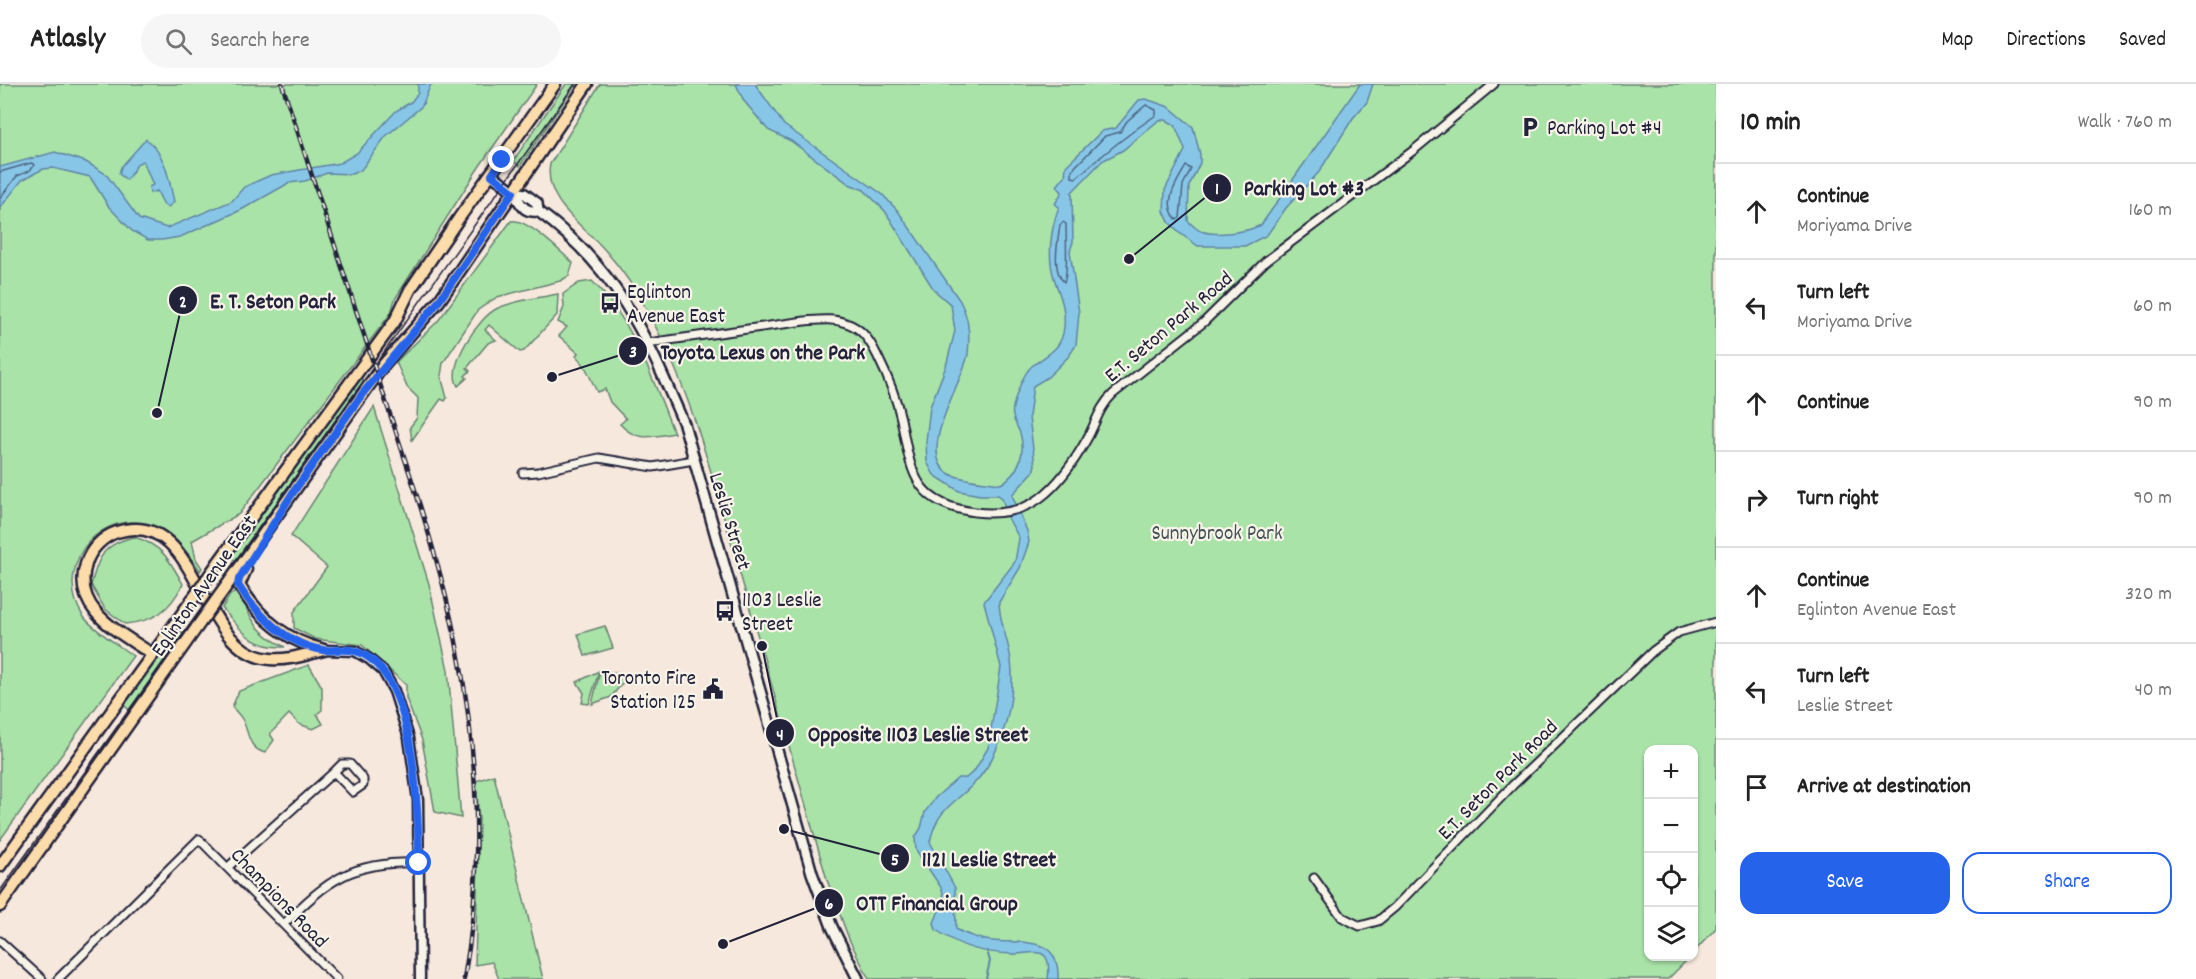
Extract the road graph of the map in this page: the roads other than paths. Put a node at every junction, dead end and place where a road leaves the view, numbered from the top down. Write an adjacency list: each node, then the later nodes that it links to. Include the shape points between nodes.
1 (555, 84): 4 (main road, Eglinton Avenue East)
2 (587, 84): 5 (main road, Eglinton Avenue East)
3 (1494, 84): 6 (street, E.T. Seton Park Road, via 1266,261 1204,322 1105,401 1078,453 1056,482 1040,498 1006,512 992,514 956,508 920,484 909,465 898,408 886,372 867,337 849,324 805,321)
4 (492, 175): 5 (main road, Leslie Street); 12 (main road, Eglinton Avenue East, bridge, via 410,290 383,338)
5 (513, 192): 6 (main road, Leslie Street, via 525,194 537,203 538,211 594,260 622,295); 9 (main road, Eglinton Avenue East, via 439,301 385,363)
6 (648, 343): 7 (main road, Leslie Street, via 684,424)
7 (694, 460): 8 (street, via 653,467 599,458); 25 (main road, Leslie Street, via 812,873 832,927)
8 (523, 473)
9 (292, 494): 11 (main road, via 238,585 263,619 309,646); 18 (main road, Eglinton Avenue East, bridge)
10 (1716, 622): 17 (street, E.T. Seton Park Road, via 1679,632 1647,657 1513,784 1378,921 1360,926 1342,917)
11 (324, 650): 12 (main road, via 270,659 249,653 230,639 186,563 166,541 139,530 117,532 101,542 88,559 83,587 86,598 97,615); 14 (street, via 363,654 389,680 411,744)
12 (153, 655): 15 (main road, Eglinton Avenue East)
13 (333, 772): 13 (street, via 353,792 363,785 363,778 350,764 342,764); 16 (street)
14 (419, 863): 19 (street, via 375,864 348,872 328,884); 24 (street)
15 (0, 866)
16 (228, 867): 19 (street, Champions Road); 22 (street, Champions Road, via 199,839)
17 (1314, 878)
18 (0, 906)
19 (284, 924): 23 (street, Champions Road)
20 (0, 941): 21 (street)
21 (42, 979)
22 (58, 979)
23 (337, 979)
24 (420, 979)
25 (858, 979)

